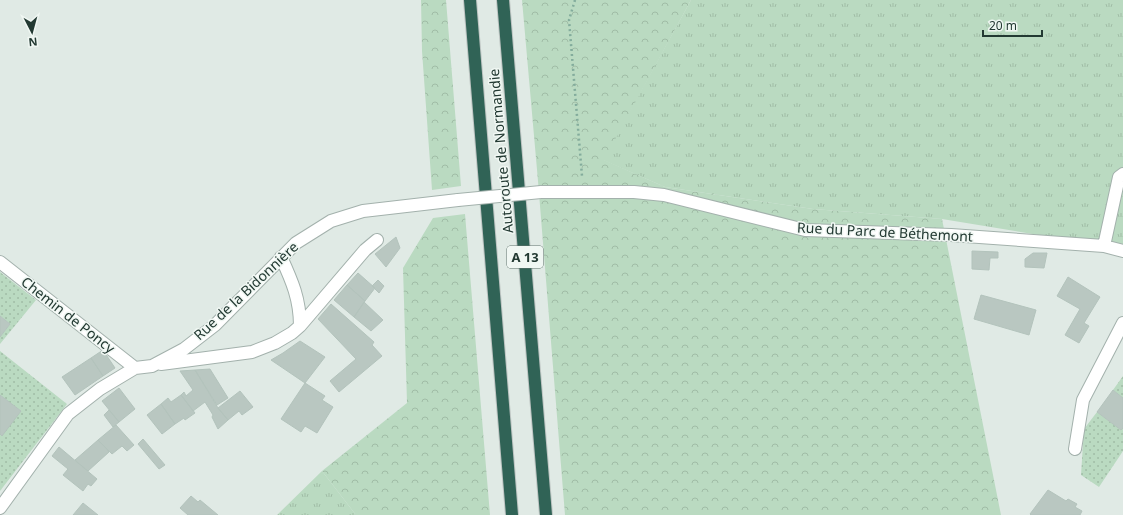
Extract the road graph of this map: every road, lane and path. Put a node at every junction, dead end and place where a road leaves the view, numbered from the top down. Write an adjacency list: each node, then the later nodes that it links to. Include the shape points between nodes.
1 (470, 0): 18 (highway, Autoroute de Normandie / A 13)
2 (503, 0): 19 (highway, Autoroute de Normandie / A 13)
3 (575, 0): 5 (path, via 569,20)
4 (1123, 174): 8 (street, via 1119,177)
5 (583, 193): 6 (street, Rue du Parc de Béthemont, bridge, via 541,192); 8 (street, Rue du Parc de Béthemont, via 634,192 664,195 805,230 951,235)
6 (458, 200): 10 (street, Rue de la Bidonnière, via 363,211 331,221 296,243)
7 (377, 240): 13 (street, via 365,250)
8 (1104, 246): 9 (street, Rue du Parc de Béthemont)
9 (1123, 251)
10 (281, 257): 13 (street, via 296,293); 14 (street, Rue de la Bidonnière, via 215,325 184,349)
11 (0, 262): 15 (street, Chemin de Poncy)
12 (1123, 323): 16 (street, via 1083,400)
13 (300, 326): 14 (street, via 275,344 252,352)
14 (152, 366): 15 (street, Rue de la Bidonnière)
15 (136, 368): 17 (street, Rue de la Bidonnière, via 100,389 68,414)
16 (1075, 449)
17 (0, 508)
18 (512, 515)
19 (546, 515)

